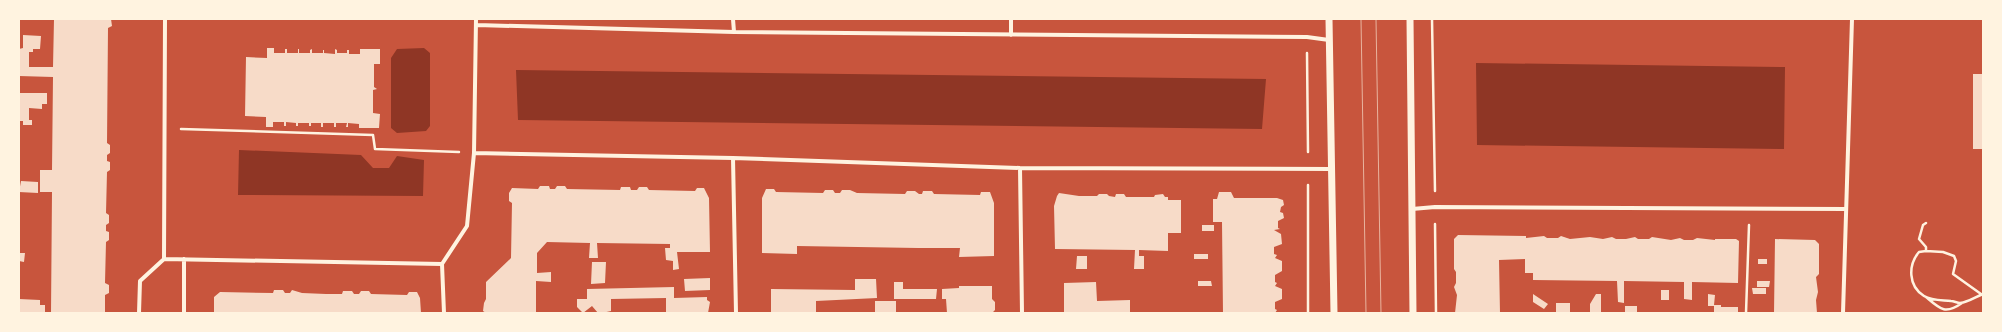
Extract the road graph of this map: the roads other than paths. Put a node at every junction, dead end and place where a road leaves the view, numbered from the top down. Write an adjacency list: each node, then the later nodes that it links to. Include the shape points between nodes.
1 (165, 19): 18 (street)
2 (476, 19): 8 (street)
3 (734, 19): 9 (street)
4 (1011, 19): 10 (street)
5 (1329, 19): 11 (street)
6 (1410, 19): 16 (street)
7 (1852, 19): 17 (street)
8 (477, 25): 9 (street); 12 (street)
9 (734, 32): 10 (street)
10 (1011, 35): 11 (street, via 1307,37)
11 (1329, 40): 15 (street)
12 (474, 153): 13 (street); 20 (street, via 467,226)
13 (733, 158): 14 (street); 24 (street)
14 (1020, 168): 15 (street); 25 (street)
15 (1332, 169): 26 (street)
16 (1412, 209): 17 (street); 27 (street)
17 (1846, 209): 28 (street)
18 (164, 259): 19 (street); 21 (street, via 140,281)
19 (184, 259): 20 (street); 22 (street)
20 (442, 264): 23 (street)
21 (139, 313)
22 (184, 313)
23 (444, 313)
24 (736, 313)
25 (1022, 313)
26 (1334, 313)
27 (1413, 313)
28 (1843, 313)

